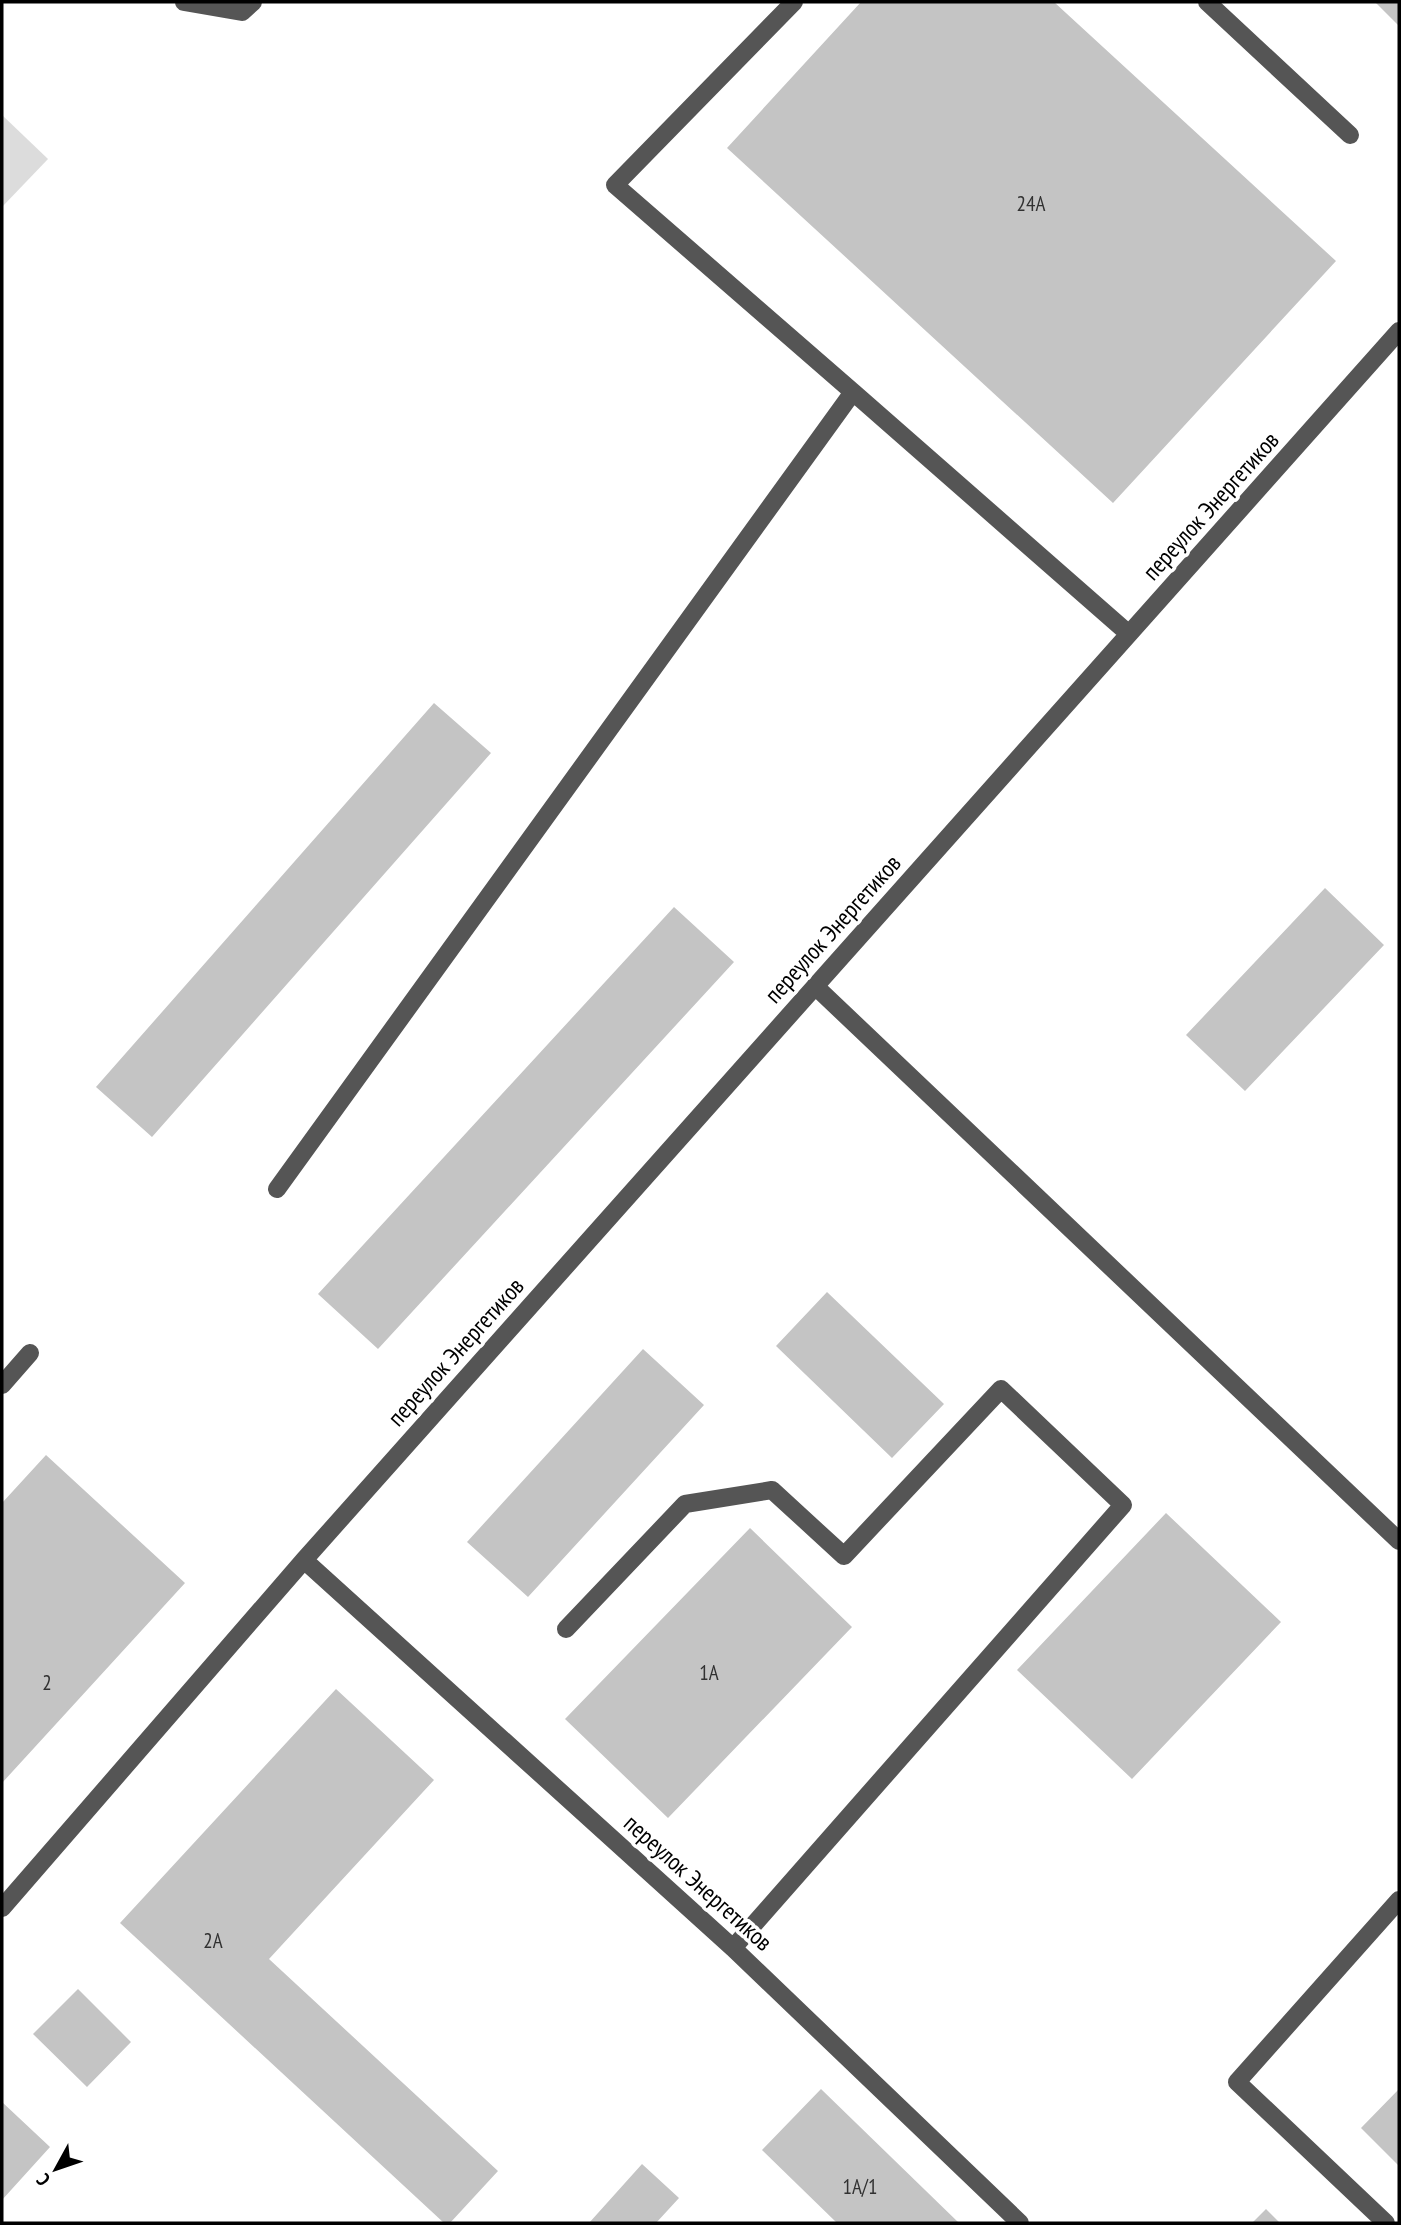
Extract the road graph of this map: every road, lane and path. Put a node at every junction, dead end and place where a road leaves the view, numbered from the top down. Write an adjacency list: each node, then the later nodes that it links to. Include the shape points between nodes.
1 (184, 2): 2 (street, via 242,12)
2 (253, 2)
3 (794, 2): 7 (street, via 615,185)
4 (1207, 2): 5 (street)
5 (1350, 135)
6 (1399, 331): 8 (street, переулок Энергетиков)
7 (853, 392): 8 (street); 10 (street)
8 (1129, 635): 9 (street, переулок Энергетиков)
9 (815, 986): 13 (street); 14 (street, переулок Энергетиков)
10 (277, 1189)
11 (30, 1353): 12 (street)
12 (2, 1385)
13 (1399, 1542)
14 (304, 1560): 17 (street, переулок Энергетиков); 18 (street, переулок Энергетиков)
15 (566, 1629): 18 (street, via 685,1504 772,1490 844,1556 1001,1389 1123,1505)
16 (1399, 1900): 20 (street, via 1237,2082)
17 (2, 1908)
18 (733, 1948): 19 (street, переулок Энергетиков)
19 (1020, 2223)
20 (1386, 2223)

